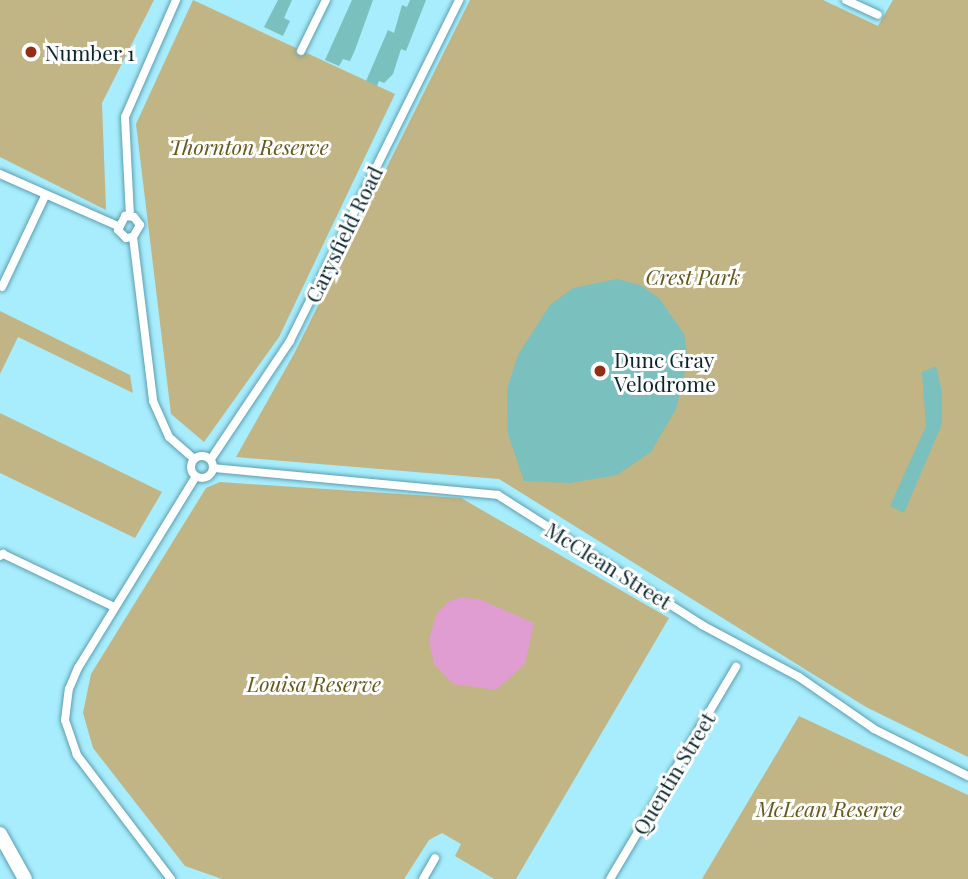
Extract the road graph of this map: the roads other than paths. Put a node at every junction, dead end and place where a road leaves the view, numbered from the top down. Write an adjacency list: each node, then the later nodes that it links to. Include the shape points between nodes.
1 (176, 0): 9 (street, via 125,117)
2 (326, 0): 6 (street)
3 (459, 0): 14 (street, Carysfield Road, via 289,341)
4 (846, 0): 5 (street)
5 (878, 15)
6 (302, 51)
7 (0, 174): 8 (street)
8 (45, 196): 10 (street); 12 (street)
9 (130, 216): 10 (street); 11 (street, via 140,225)
10 (118, 226): 11 (street, via 122,236)
11 (133, 237): 13 (street, via 153,401 169,437)
12 (2, 287)
13 (194, 459): 14 (street, via 203,456); 15 (street, via 191,470)
14 (212, 464): 15 (street, via 207,477); 19 (street, McClean Street, via 498,495 702,625 819,690 874,730)
15 (196, 476): 17 (street)
16 (0, 556): 17 (street)
17 (114, 607): 25 (street, via 69,689 68,735 88,771)
18 (736, 667): 27 (street, Quentin Street)
19 (968, 776)
20 (0, 834): 21 (highway)
21 (10, 849): 23 (highway); 24 (highway)
22 (435, 858): 26 (street)
23 (25, 879)
24 (34, 879)
25 (172, 879)
26 (423, 879)
27 (610, 879)

